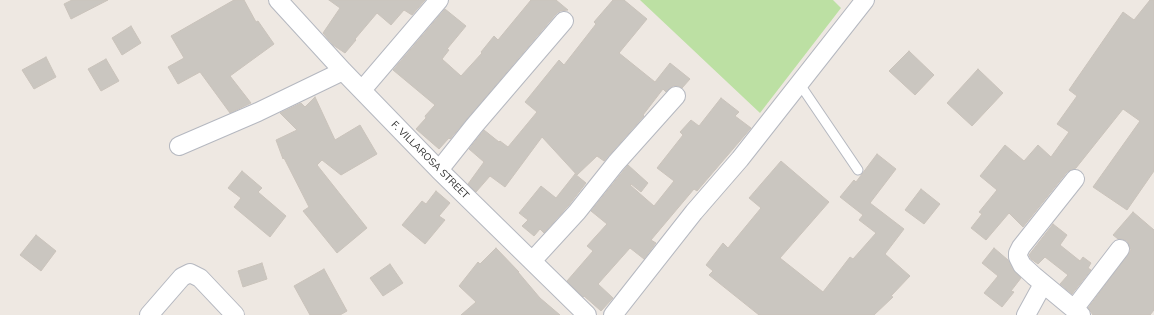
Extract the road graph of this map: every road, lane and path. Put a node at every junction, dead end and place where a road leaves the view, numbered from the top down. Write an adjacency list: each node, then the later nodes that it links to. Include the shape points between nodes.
1 (278, 0): 5 (street, F. VILLAROSA STREET)
2 (439, 0): 7 (street)
3 (865, 0): 6 (street)
4 (564, 20): 10 (street)
5 (343, 71): 7 (street, F. VILLAROSA STREET); 9 (street)
6 (799, 83): 11 (lane); 20 (street)
7 (362, 90): 10 (street, F. VILLAROSA STREET)
8 (676, 96): 14 (street)
9 (179, 146)
10 (439, 170): 14 (street, F. VILLAROSA STREET)
11 (858, 170)
12 (1074, 179): 15 (street, via 1018,253 1022,265)
13 (1120, 249): 16 (street)
14 (532, 261): 19 (street, F. VILLAROSA STREET)
15 (1043, 284): 16 (street); 21 (street)
16 (1078, 312)
17 (150, 315): 18 (street, via 182,276 190,273 200,278)
18 (235, 315)
19 (587, 315)
20 (613, 315)
21 (1026, 315)

